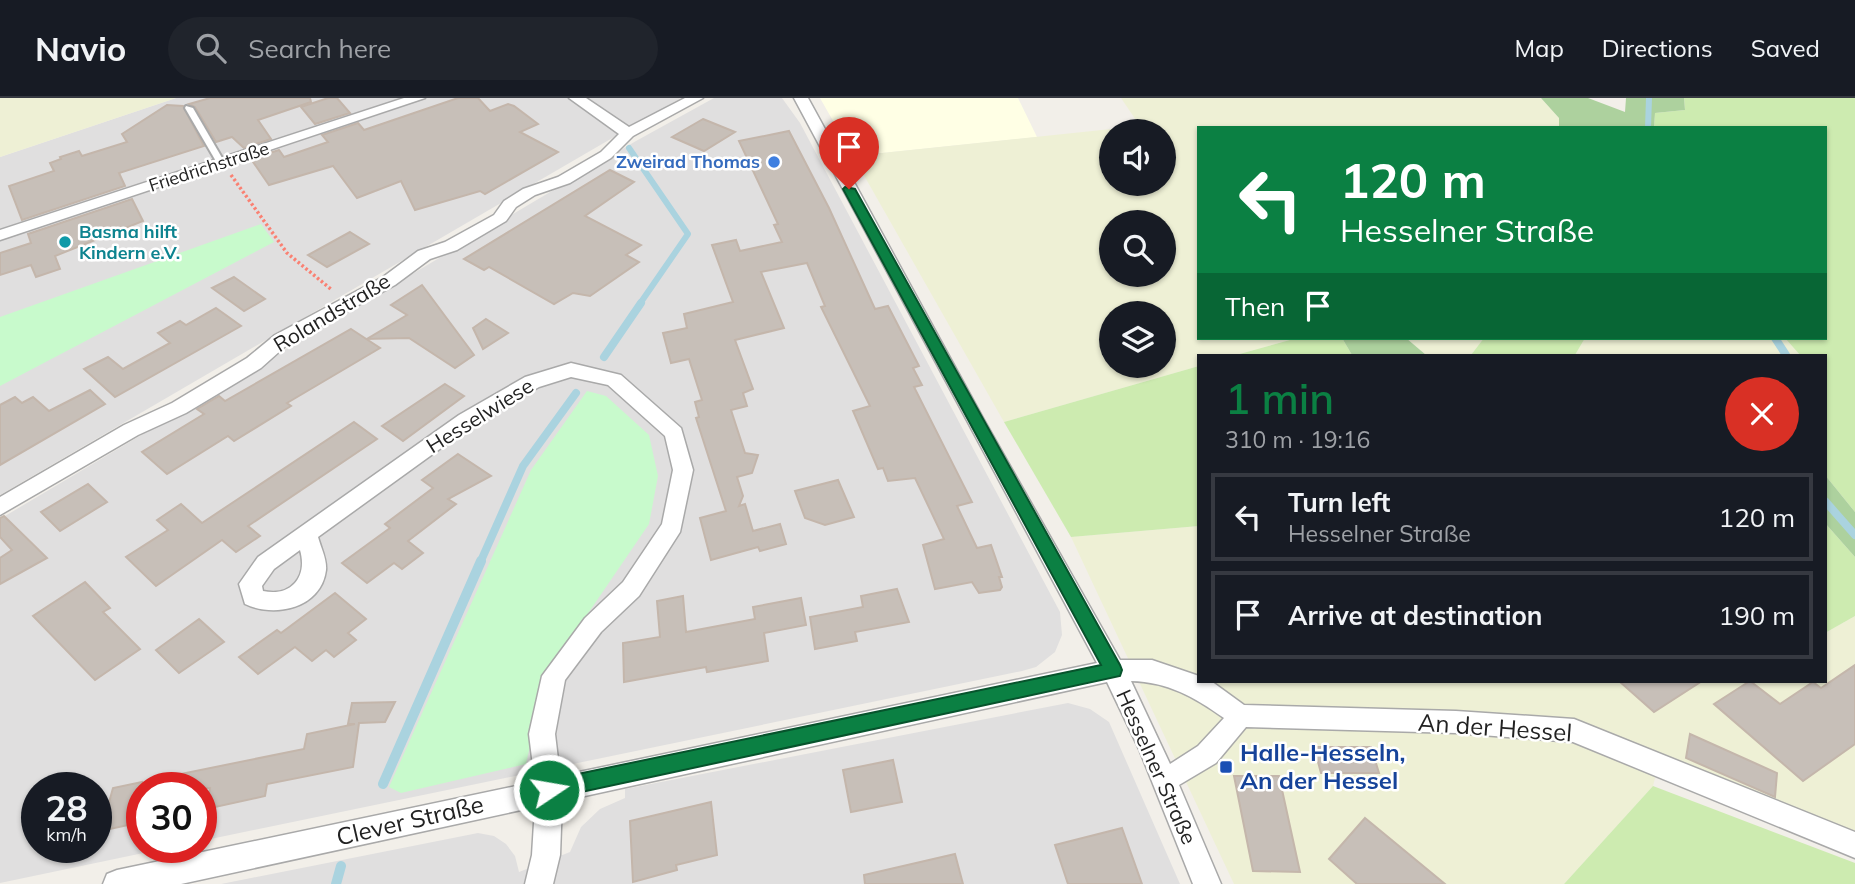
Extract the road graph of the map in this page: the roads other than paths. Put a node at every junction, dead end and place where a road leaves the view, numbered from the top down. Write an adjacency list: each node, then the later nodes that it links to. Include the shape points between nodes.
1 (418, 98): 7 (street, Friedrichstraße)
2 (576, 98): 6 (street)
3 (696, 98): 6 (street, Rolandstraße)
4 (801, 98): 11 (street, Hesselner Straße)
5 (189, 108): 7 (lane)
6 (628, 133): 9 (street, Rolandstraße, via 606,155 564,180 529,192 510,204 500,218 451,246 424,255 352,303 282,339 254,363 179,408 131,430)
7 (222, 163): 8 (street, Friedrichstraße)
8 (0, 235)
9 (0, 507)
10 (306, 534): 14 (street, Hesselwiese, via 466,420 532,382 571,370 614,380 674,433 683,470 672,526 631,589 593,625 554,676 542,734)
11 (1113, 670): 12 (street, via 1152,671 1200,687); 13 (street, Hesselner Straße); 14 (street, Clever Straße)
12 (1240, 716): 13 (street, via 1221,745 1178,774); 15 (street, An der Hessel, via 1457,722 1574,731)
13 (1163, 778): 18 (street, Hesselner Straße)
14 (549, 790): 16 (street, Clever Straße); 17 (street, Hesselwiese, via 546,855)
15 (1855, 845)
16 (117, 884)
17 (539, 884)
18 (1207, 884)

